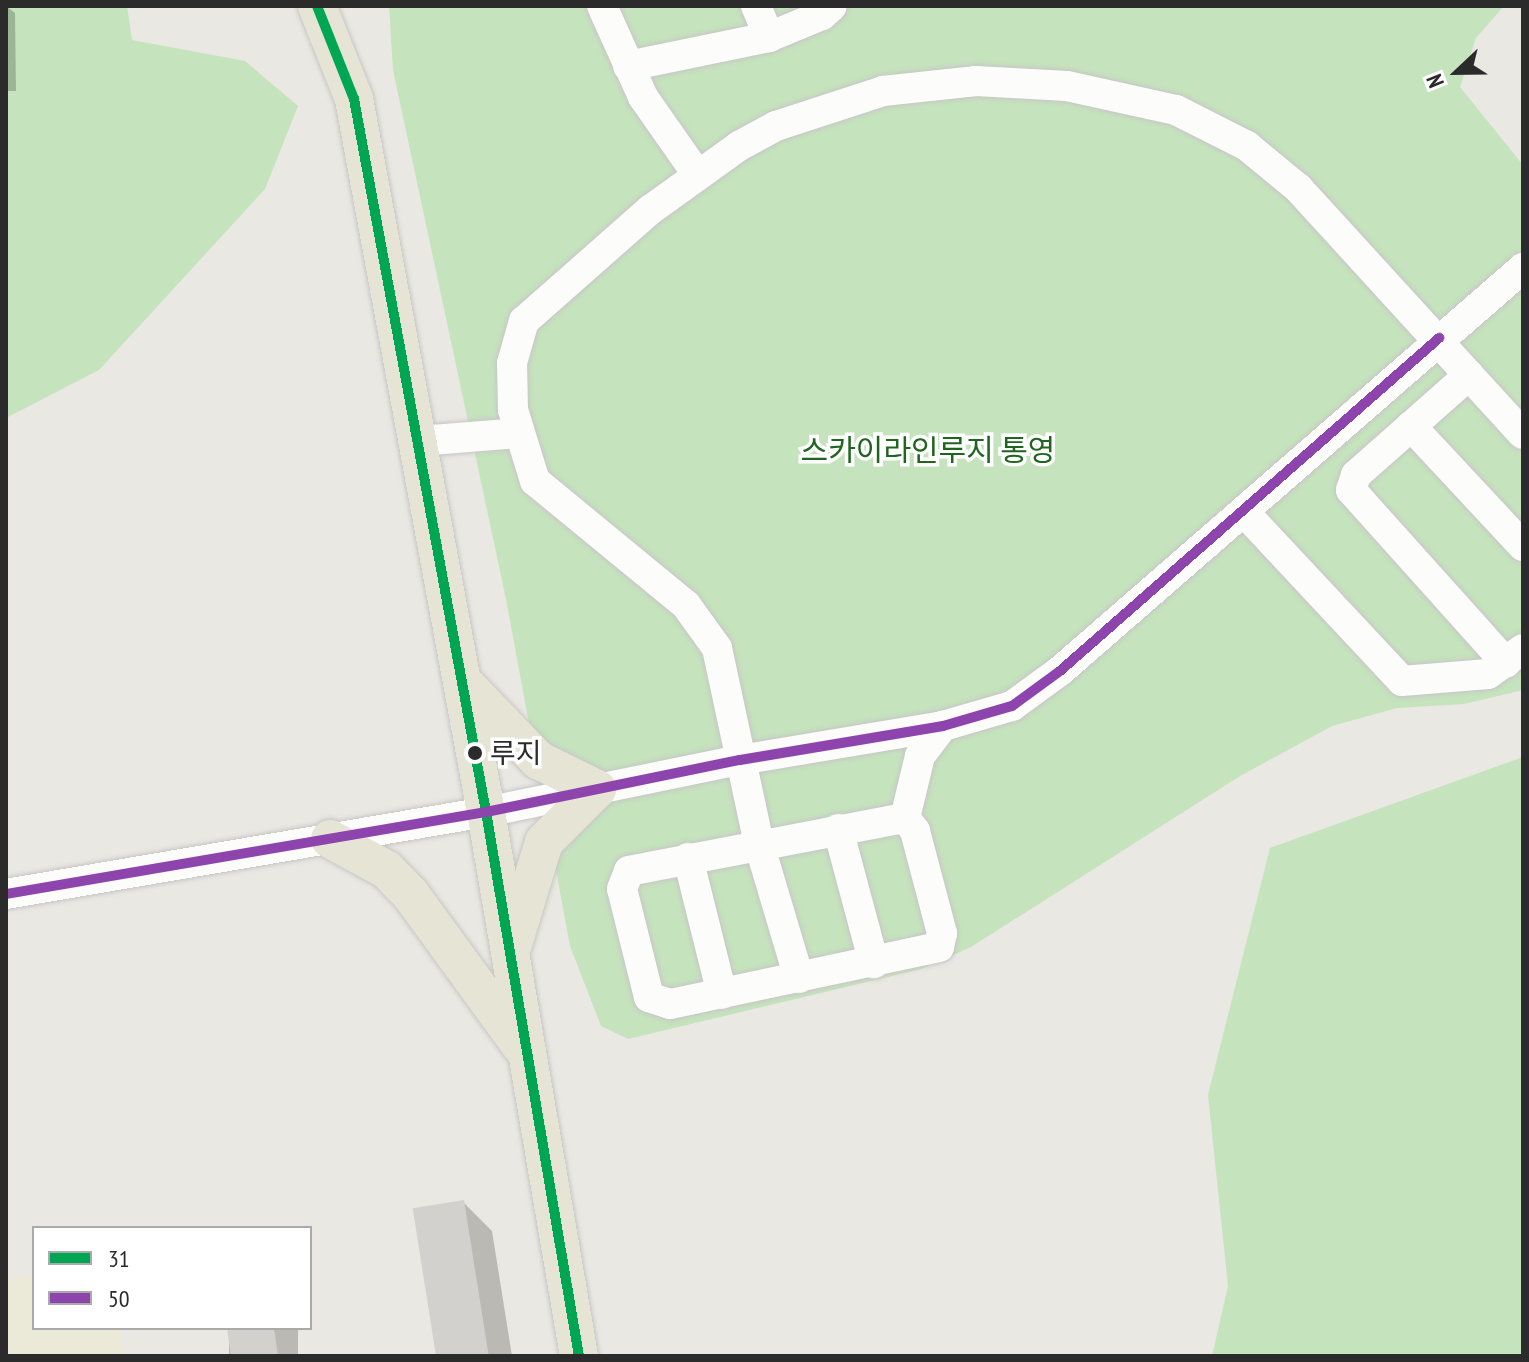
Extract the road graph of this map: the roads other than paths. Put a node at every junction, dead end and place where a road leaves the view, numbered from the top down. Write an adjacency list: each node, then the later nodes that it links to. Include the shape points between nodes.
1 (317, 6): 14 (main road, via 354,99)
2 (602, 6): 6 (street)
3 (756, 6): 5 (street)
4 (832, 6): 5 (street)
5 (769, 37): 6 (street)
6 (628, 66): 7 (street, via 643,97)
7 (697, 174): 9 (street, via 764,132 817,110 938,82 1067,86 1176,110 1272,165); 12 (street, via 554,290 524,321 512,363)
8 (1523, 268): 9 (street, via 1479,311)
9 (1439, 338): 10 (street); 15 (street)
10 (1469, 375): 11 (street); 13 (street)
11 (1411, 426): 16 (street); 17 (street, via 1356,475 1351,490)
12 (519, 433): 14 (street); 20 (street, via 535,481 704,626 725,673)
13 (1523, 434)
14 (418, 441): 18 (main road)
15 (1244, 512): 17 (street, via 1402,681 1474,676); 19 (street, via 1030,697)
16 (1523, 546)
17 (1515, 656)
18 (462, 681): 21 (main road, via 538,760); 22 (main road)
19 (943, 726): 20 (street); 23 (street, via 920,756)
20 (740, 760): 21 (street); 26 (street)
21 (597, 789): 22 (street); 29 (main road, via 544,842)
22 (486, 812): 25 (street); 29 (main road)
23 (905, 818): 24 (street); 30 (street, via 915,831 943,942 927,952)
24 (838, 829): 26 (street); 30 (street)
25 (330, 839): 28 (street); 33 (main road, via 387,870 411,895)
26 (759, 844): 27 (street); 31 (street)
27 (688, 858): 32 (street); 32 (street, via 641,867 623,878 644,987 657,1004)
28 (6, 894)
29 (510, 953): 33 (main road)
30 (874, 963): 31 (street)
31 (799, 978): 32 (street)
32 (722, 994)
33 (525, 1051): 34 (main road)
34 (579, 1356)

